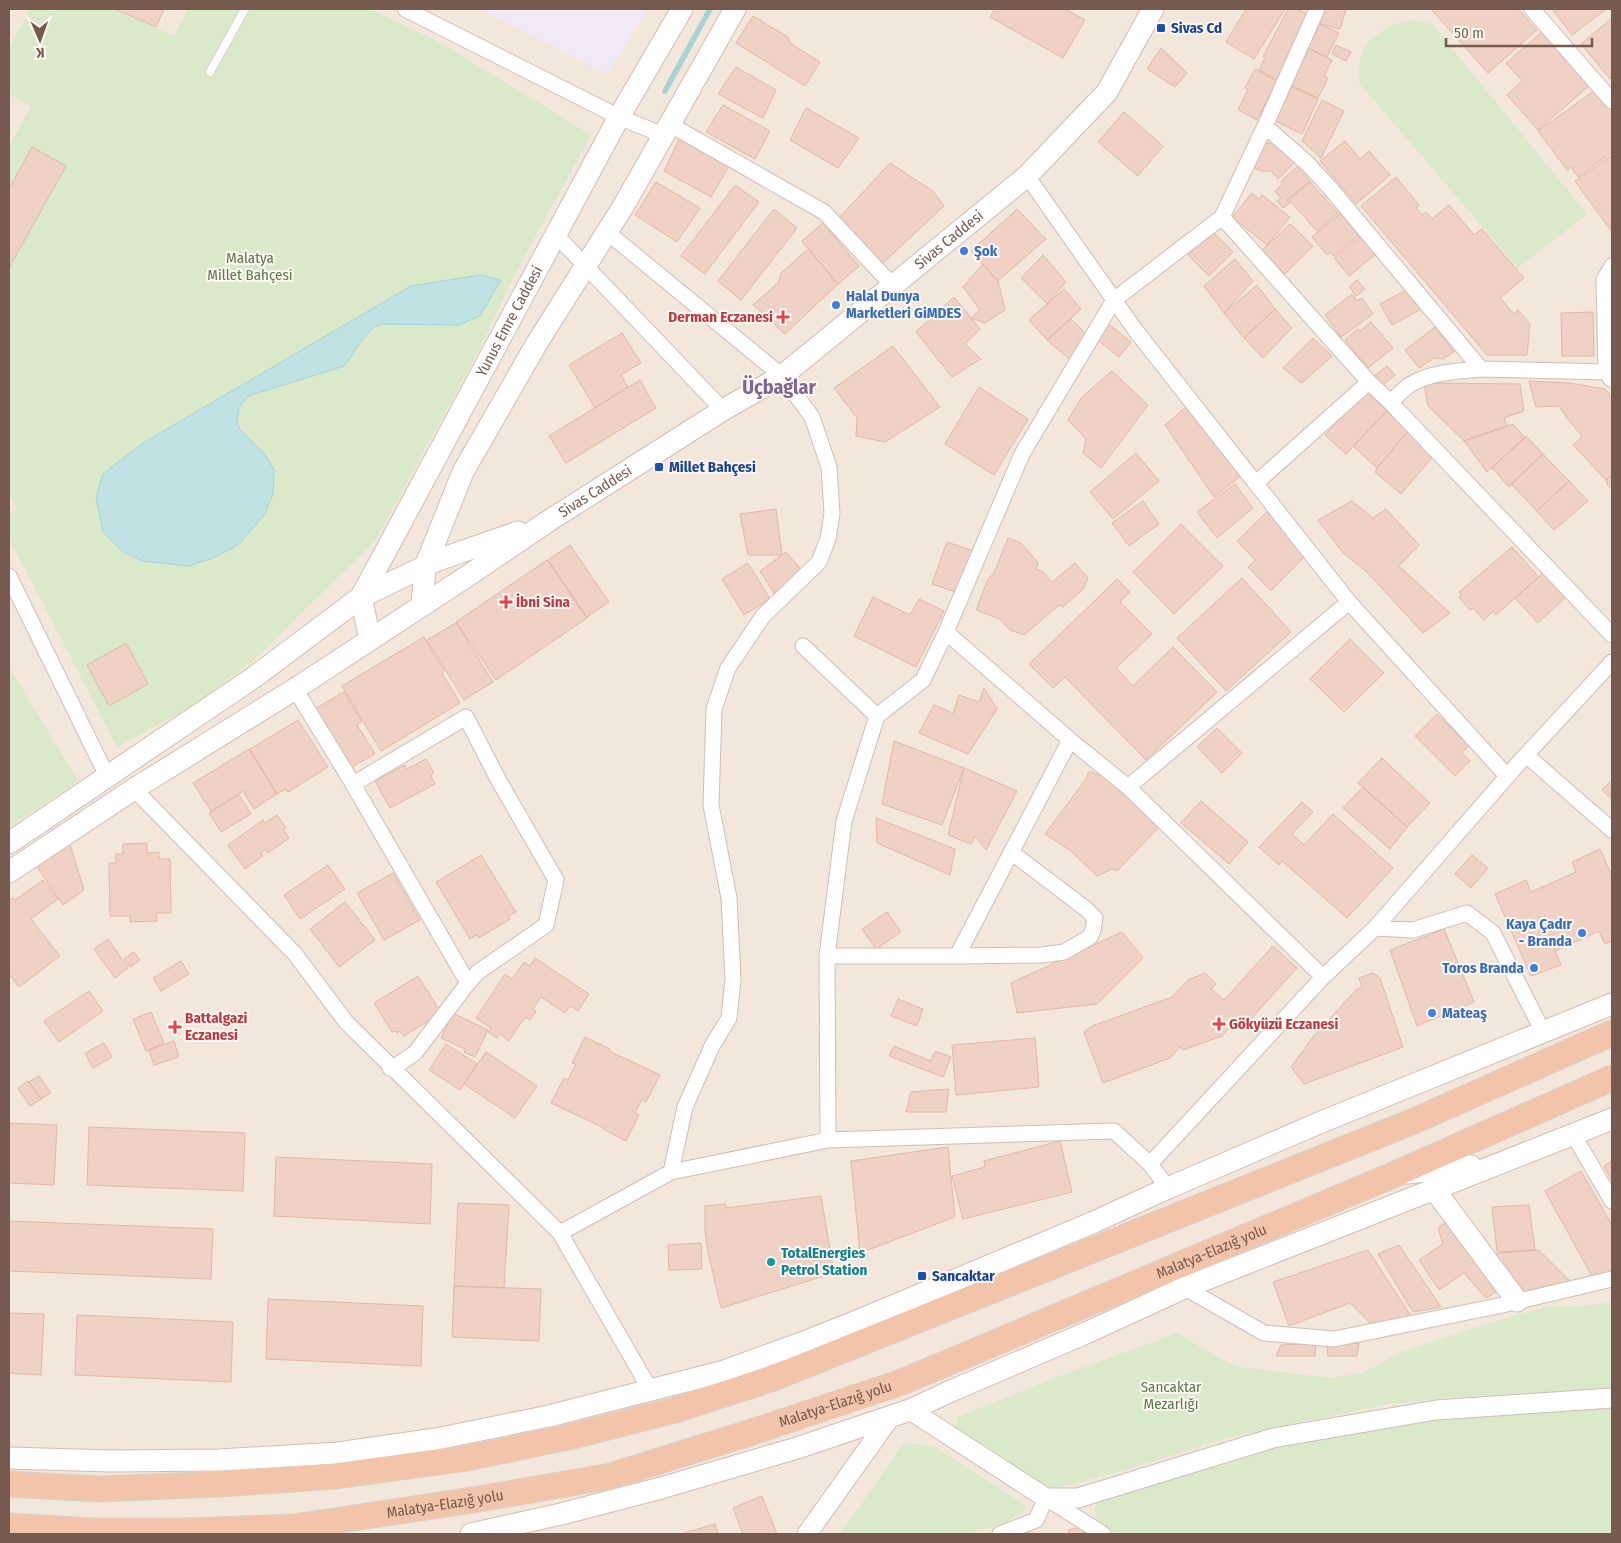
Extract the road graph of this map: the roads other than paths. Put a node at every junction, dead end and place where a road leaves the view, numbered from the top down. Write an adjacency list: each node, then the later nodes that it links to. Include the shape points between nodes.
1 (245, 9): 8 (lane)
2 (405, 9): 10 (street)
3 (682, 9): 10 (main road, Yunus Emre Caddesi)
4 (734, 9): 12 (main road)
5 (1154, 9): 13 (main road, Sivas Caddesi, via 1107,92)
6 (1317, 9): 11 (street)
7 (1532, 9): 9 (street)
8 (210, 72)
9 (1612, 101)
10 (619, 117): 12 (street); 16 (main road, Yunus Emre Caddesi)
11 (1265, 126): 14 (street); 21 (street, via 1330,188)
12 (666, 130): 15 (main road); 19 (street, via 824,212)
13 (1028, 176): 19 (main road, Sivas Caddesi); 20 (street)
14 (1222, 217): 20 (street); 24 (street)
15 (608, 232): 17 (main road); 22 (street)
16 (556, 236): 17 (street); 31 (main road, Yunus Emre Caddesi)
17 (586, 266): 26 (street); 29 (main road, via 537,343 463,472)
18 (1612, 266): 23 (street, via 1604,280)
19 (893, 286): 22 (main road, Sivas Caddesi)
20 (1114, 300): 27 (street); 34 (street, via 1022,454)
21 (1481, 369): 23 (street); 25 (street, via 1445,372 1423,378)
22 (782, 376): 26 (main road, Sivas Caddesi); 66 (street, via 812,416 829,467 832,513 828,539 819,562 763,616 728,668 714,709 711,805 729,898 733,979 729,1018 712,1046 685,1107)
23 (1609, 376)
24 (1369, 382): 25 (street); 27 (street)
25 (1390, 402): 35 (street)
26 (723, 410): 28 (main road, Sivas Caddesi)
27 (1256, 484): 32 (street)
28 (547, 522): 29 (main road); 33 (main road)
29 (425, 567): 31 (main road); 33 (main road)
30 (9, 576): 43 (street)
31 (361, 598): 36 (main road); 43 (main road, via 253,678)
32 (1349, 602): 42 (street, via 1507,776); 45 (street)
33 (422, 605): 36 (main road)
34 (946, 632): 40 (street, via 923,680); 41 (street)
35 (1612, 636)
36 (370, 639): 39 (main road)
37 (803, 646): 40 (street)
38 (1612, 662): 42 (street)
39 (295, 689): 44 (street); 46 (main road)
40 (877, 716): 52 (street, via 844,822)
41 (1070, 740): 45 (street); 49 (street)
42 (1526, 755): 47 (street); 51 (street)
43 (108, 776): 48 (main road)
44 (350, 779): 55 (street); 55 (street, via 355,783 466,716 556,880 546,925 478,972)
45 (1128, 787): 54 (street)
46 (134, 789): 50 (main road); 59 (street, via 295,954 346,1022)
47 (1612, 830)
48 (9, 843)
49 (1012, 852): 53 (street); 53 (street, via 1086,909 1094,918 1090,936 1064,952)
50 (9, 872)
51 (1375, 928): 54 (street); 57 (street, via 1413,930 1467,913 1493,934)
52 (827, 956): 53 (street); 63 (street)
53 (957, 956)
54 (1323, 977): 64 (street)
55 (468, 983): 59 (street, via 415,1053)
56 (1612, 1004): 57 (main road)
57 (1544, 1032): 68 (main road)
58 (1612, 1033): 80 (highway, via 1414,1120 771,1379 675,1410 577,1435 458,1459 336,1476 100,1489)
59 (392, 1068): 71 (street)
60 (1612, 1078): 67 (highway, Malatya-Elazığ yolu)
61 (1612, 1119): 62 (main road)
62 (1573, 1134): 65 (main road); 70 (street)
63 (828, 1140): 64 (street, via 1114,1131); 66 (street)
64 (1150, 1164): 68 (street)
65 (1499, 1164): 67 (main road); 69 (main road)
66 (671, 1172): 71 (street)
67 (1392, 1174): 72 (highway, Malatya-Elazığ yolu)
68 (1168, 1188): 76 (main road, via 804,1342 721,1372)
69 (1434, 1189): 74 (main road); 75 (main road)
70 (1612, 1202)
71 (560, 1233): 76 (street)
72 (1157, 1273): 74 (street); 82 (highway, Malatya-Elazığ yolu, via 902,1382 611,1476 479,1500 294,1527 110,1531)
73 (1612, 1279): 75 (street)
74 (1184, 1288): 75 (street, via 1264,1332 1334,1338); 78 (main road)
75 (1517, 1301)
76 (651, 1391): 79 (main road, via 436,1439 338,1453 219,1460)
77 (1612, 1398): 81 (street, via 1426,1411 1273,1438 1078,1498)
78 (900, 1413): 81 (street); 83 (main road, via 797,1448 661,1488); 84 (street)
79 (9, 1458)
80 (9, 1484)
81 (1046, 1498): 85 (street, via 1036,1520); 86 (street)
82 (9, 1526)
83 (471, 1534)
84 (807, 1534)
85 (1000, 1534)
86 (1103, 1534)

